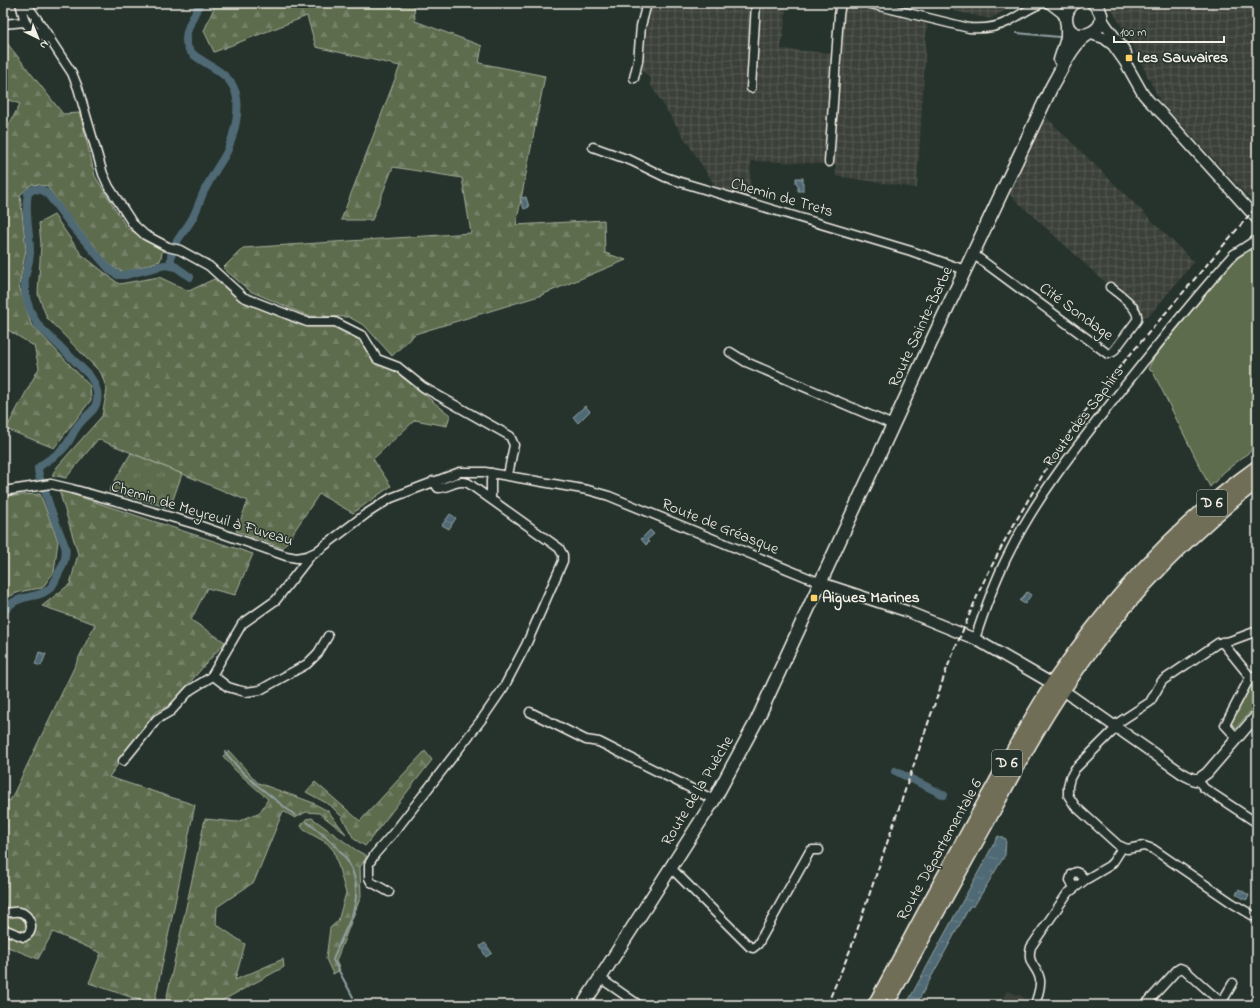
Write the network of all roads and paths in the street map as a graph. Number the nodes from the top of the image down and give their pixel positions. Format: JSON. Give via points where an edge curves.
{"nodes":[{"id":1,"x":20,"y":3,"type":"edge"},
{"id":2,"x":26,"y":3,"type":"edge"},
{"id":3,"x":647,"y":3,"type":"edge"},
{"id":4,"x":756,"y":3,"type":"edge"},
{"id":5,"x":841,"y":3,"type":"edge"},
{"id":6,"x":867,"y":3,"type":"edge"},
{"id":7,"x":1043,"y":3,"type":"edge"},
{"id":8,"x":1048,"y":3,"type":"edge"},
{"id":9,"x":1074,"y":3,"type":"edge"},
{"id":10,"x":1098,"y":7,"type":"edge"},
{"id":11,"x":25,"y":22,"type":"junction"},
{"id":12,"x":1066,"y":22,"type":"junction"},
{"id":13,"x":3,"y":24,"type":"edge"},
{"id":14,"x":1089,"y":34,"type":"junction"},
{"id":15,"x":52,"y":41,"type":"junction"},
{"id":16,"x":634,"y":78,"type":"dead end"},
{"id":17,"x":1052,"y":86,"type":"junction"},
{"id":18,"x":750,"y":88,"type":"dead end"},
{"id":19,"x":1164,"y":116,"type":"junction"},
{"id":20,"x":593,"y":147,"type":"dead end"},
{"id":21,"x":829,"y":162,"type":"dead end"},
{"id":22,"x":1257,"y":219,"type":"edge"},
{"id":23,"x":1257,"y":240,"type":"edge"},
{"id":24,"x":973,"y":254,"type":"junction"},
{"id":25,"x":965,"y":270,"type":"junction"},
{"id":26,"x":1110,"y":287,"type":"dead end"},
{"id":27,"x":730,"y":352,"type":"dead end"},
{"id":28,"x":893,"y":425,"type":"junction"},
{"id":29,"x":1257,"y":458,"type":"edge"},
{"id":30,"x":1257,"y":468,"type":"edge"},
{"id":31,"x":492,"y":473,"type":"junction"},
{"id":32,"x":508,"y":475,"type":"junction"},
{"id":33,"x":433,"y":481,"type":"junction"},
{"id":34,"x":1257,"y":481,"type":"edge"},
{"id":35,"x":3,"y":491,"type":"edge"},
{"id":36,"x":1257,"y":492,"type":"edge"},
{"id":37,"x":609,"y":496,"type":"joint"},
{"id":38,"x":491,"y":499,"type":"junction"},
{"id":39,"x":1171,"y":549,"type":"junction"},
{"id":40,"x":311,"y":555,"type":"junction"},
{"id":41,"x":821,"y":583,"type":"junction"},
{"id":42,"x":1257,"y":631,"type":"edge"},
{"id":43,"x":328,"y":636,"type":"dead end"},
{"id":44,"x":975,"y":639,"type":"junction"},
{"id":45,"x":1226,"y":642,"type":"junction"},
{"id":46,"x":212,"y":675,"type":"junction"},
{"id":47,"x":1254,"y":676,"type":"edge"},
{"id":48,"x":1046,"y":680,"type":"dead end"},
{"id":49,"x":1070,"y":695,"type":"dead end"},
{"id":50,"x":530,"y":712,"type":"dead end"},
{"id":51,"x":1257,"y":715,"type":"edge"},
{"id":52,"x":1115,"y":727,"type":"junction"},
{"id":53,"x":1237,"y":738,"type":"junction"},
{"id":54,"x":123,"y":761,"type":"dead end"},
{"id":55,"x":1196,"y":779,"type":"junction"},
{"id":56,"x":714,"y":800,"type":"junction"},
{"id":57,"x":1257,"y":823,"type":"edge"},
{"id":58,"x":1122,"y":848,"type":"junction"},
{"id":59,"x":819,"y":850,"type":"dead end"},
{"id":60,"x":671,"y":868,"type":"junction"},
{"id":61,"x":1085,"y":880,"type":"junction"},
{"id":62,"x":1074,"y":888,"type":"junction"},
{"id":63,"x":389,"y":892,"type":"dead end"},
{"id":64,"x":3,"y":913,"type":"edge"},
{"id":65,"x":1257,"y":918,"type":"edge"},
{"id":66,"x":3,"y":929,"type":"edge"},
{"id":67,"x":600,"y":978,"type":"junction"},
{"id":68,"x":1233,"y":983,"type":"dead end"},
{"id":69,"x":1222,"y":1004,"type":"edge"},
{"id":70,"x":583,"y":1005,"type":"edge"},
{"id":71,"x":639,"y":1005,"type":"edge"},
{"id":72,"x":875,"y":1005,"type":"edge"},
{"id":73,"x":886,"y":1005,"type":"edge"},
{"id":74,"x":1035,"y":1005,"type":"edge"},
{"id":75,"x":1145,"y":1005,"type":"edge"}],
"edges":[{"from":1,"to":11,"type":"street"},
{"from":2,"to":15,"type":"street"},
{"from":3,"to":16,"type":"street"},
{"from":4,"to":18,"type":"street"},
{"from":5,"to":21,"type":"street"},
{"from":6,"to":7,"type":"street","via":[[969,28],[983,29],[1006,23]]},
{"from":8,"to":12,"type":"street","via":[[1061,13]]},
{"from":9,"to":12,"type":"main road","via":[[1067,12]]},
{"from":10,"to":14,"type":"main road","name":"Route Sainte-Barbe","via":[[1099,27]]},
{"from":10,"to":19,"type":"street","via":[[1105,24],[1117,39]]},
{"from":11,"to":13,"type":"street"},
{"from":11,"to":15,"type":"street"},
{"from":12,"to":14,"type":"main road","via":[[1073,32]]},
{"from":12,"to":17,"type":"main road","name":"Route Sainte-Barbe","via":[[1067,38]]},
{"from":14,"to":17,"type":"main road","name":"Route Sainte-Barbe","via":[[1073,49]]},
{"from":14,"to":19,"type":"street","via":[[1104,38],[1112,45],[1143,94]]},
{"from":15,"to":32,"type":"street","via":[[72,73],[78,88],[109,187],[133,224],[145,236],[209,266],[243,297],[308,322],[335,322],[363,336],[377,359],[398,367],[423,388],[510,436],[514,445]]},
{"from":17,"to":24,"type":"main road","name":"Route Sainte-Barbe"},
{"from":19,"to":22,"type":"street"},
{"from":20,"to":25,"type":"street","name":"Chemin de Trets","via":[[677,181]]},
{"from":23,"to":44,"type":"street","name":"Route des Saphirs","via":[[1234,254],[1225,264],[1080,442],[1035,508],[1008,556],[988,600]]},
{"from":24,"to":25,"type":"main road","name":"Route Sainte-Barbe"},
{"from":24,"to":26,"type":"street","name":"Cité Sondage","via":[[1108,354],[1113,352],[1138,317],[1135,309]]},
{"from":25,"to":28,"type":"main road","name":"Route Sainte-Barbe"},
{"from":27,"to":28,"type":"street","via":[[746,362]]},
{"from":28,"to":41,"type":"main road","name":"Route Sainte-Barbe"},
{"from":29,"to":39,"type":"highway","via":[[1186,520]]},
{"from":30,"to":39,"type":"highway","number":"D 6","via":[[1199,514]]},
{"from":31,"to":32,"type":"street","name":"Chemin de Meyreuil à Fuveau"},
{"from":31,"to":33,"type":"street","name":"Chemin de Meyreuil à Fuveau","via":[[460,472]]},
{"from":31,"to":38,"type":"street"},
{"from":32,"to":37,"type":"street","name":"Chemin de Meyreuil à Fuveau"},
{"from":33,"to":38,"type":"street","via":[[438,488],[458,481],[465,482]]},
{"from":33,"to":40,"type":"street","name":"Chemin de Meyreuil à Fuveau","via":[[391,498]]},
{"from":34,"to":39,"type":"highway","number":"D 6"},
{"from":35,"to":40,"type":"street","name":"Chemin de Meyreuil à Fuveau","via":[[51,484],[72,488],[198,525],[275,553],[297,558]]},
{"from":36,"to":39,"type":"highway"},
{"from":37,"to":41,"type":"street","name":"Route de Gréasque"},
{"from":38,"to":63,"type":"street","via":[[559,548],[563,561],[526,645],[504,687],[369,864],[371,882]]},
{"from":39,"to":72,"type":"highway","name":"Route Départementale 6","number":"D 6","via":[[1110,608],[1053,685],[1033,716]]},
{"from":39,"to":73,"type":"highway","name":"Route Départementale 6","number":"D 6","via":[[1065,685],[1032,739]]},
{"from":40,"to":46,"type":"street","via":[[276,600],[242,624]]},
{"from":41,"to":44,"type":"street","via":[[906,611]]},
{"from":41,"to":56,"type":"main road","name":"Route de la Puèche","via":[[757,720]]},
{"from":42,"to":45,"type":"street"},
{"from":43,"to":46,"type":"street","via":[[308,664],[260,690],[246,692],[228,687]]},
{"from":44,"to":48,"type":"street"},
{"from":45,"to":47,"type":"street"},
{"from":45,"to":52,"type":"street","via":[[1218,643],[1162,681],[1150,702]]},
{"from":46,"to":54,"type":"street","via":[[190,690],[171,711],[158,719]]},
{"from":47,"to":53,"type":"street","via":[[1225,725]]},
{"from":49,"to":52,"type":"street"},
{"from":50,"to":56,"type":"street","via":[[586,740],[598,742]]},
{"from":51,"to":53,"type":"street"},
{"from":52,"to":55,"type":"street","via":[[1183,774]]},
{"from":52,"to":58,"type":"street","via":[[1075,769],[1070,778],[1068,795],[1074,806]]},
{"from":53,"to":55,"type":"street","via":[[1206,773]]},
{"from":55,"to":57,"type":"street","via":[[1204,788]]},
{"from":56,"to":60,"type":"main road","name":"Route de la Puèche"},
{"from":58,"to":61,"type":"street","via":[[1109,866]]},
{"from":58,"to":65,"type":"street","via":[[1144,846],[1153,849]]},
{"from":59,"to":60,"type":"street","via":[[810,851],[758,944],[753,948]]},
{"from":60,"to":67,"type":"main road","name":"Route de la Puèche"},
{"from":61,"to":62,"type":"street"},
{"from":61,"to":62,"type":"street","via":[[1078,872],[1072,874],[1070,880]]},
{"from":62,"to":74,"type":"street","via":[[1031,947],[1030,959],[1040,982]]},
{"from":64,"to":66,"type":"street","via":[[23,913],[28,918],[31,928],[24,937]]},
{"from":67,"to":70,"type":"main road","name":"Route de la Puèche"},
{"from":67,"to":71,"type":"street"},
{"from":68,"to":69,"type":"street"},
{"from":69,"to":75,"type":"street","via":[[1180,968]]}]}
